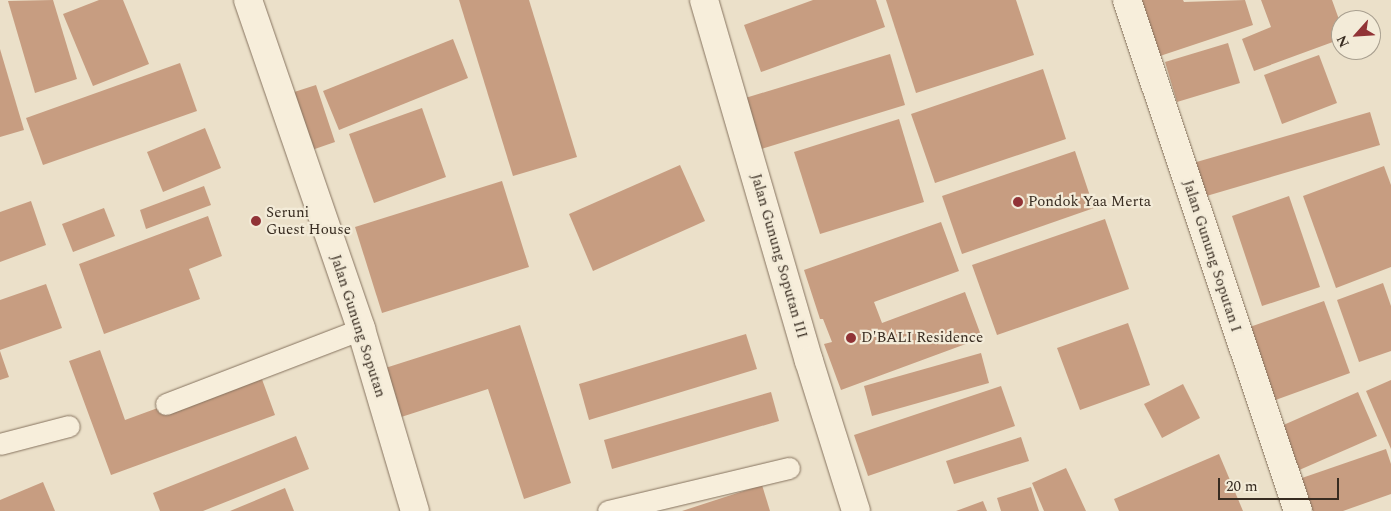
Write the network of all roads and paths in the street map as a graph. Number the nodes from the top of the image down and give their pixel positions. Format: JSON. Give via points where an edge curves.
{"nodes":[{"id":1,"x":248,"y":0,"type":"edge"},
{"id":2,"x":704,"y":0,"type":"edge"},
{"id":3,"x":1127,"y":0,"type":"edge"},
{"id":4,"x":361,"y":329,"type":"junction"},
{"id":5,"x":166,"y":404,"type":"dead end"},
{"id":6,"x":69,"y":426,"type":"dead end"},
{"id":7,"x":0,"y":444,"type":"edge"},
{"id":8,"x":789,"y":468,"type":"dead end"},
{"id":9,"x":415,"y":511,"type":"edge"},
{"id":10,"x":608,"y":511,"type":"edge"},
{"id":11,"x":856,"y":511,"type":"edge"},
{"id":12,"x":1298,"y":511,"type":"edge"}],
"edges":[{"from":1,"to":4,"type":"street","name":"Jalan Gunung Soputan"},
{"from":2,"to":11,"type":"street","name":"Jalan Gunung Soputan III"},
{"from":3,"to":12,"type":"street","name":"Jalan Gunung Soputan I"},
{"from":4,"to":5,"type":"lane"},
{"from":4,"to":9,"type":"street","name":"Jalan Gunung Soputan"},
{"from":6,"to":7,"type":"lane"},
{"from":8,"to":10,"type":"lane"}]}
